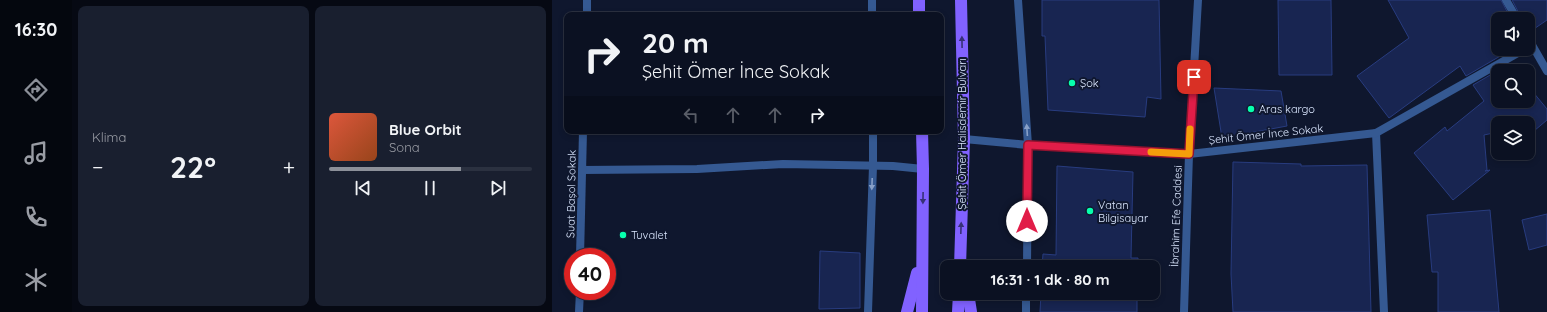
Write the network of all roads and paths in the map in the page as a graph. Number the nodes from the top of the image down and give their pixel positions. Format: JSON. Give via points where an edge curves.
{"nodes":[{"id":1,"x":587,"y":0,"type":"edge"},
{"id":2,"x":872,"y":0,"type":"edge"},
{"id":3,"x":919,"y":0,"type":"edge"},
{"id":4,"x":960,"y":0,"type":"edge"},
{"id":5,"x":1018,"y":0,"type":"edge"},
{"id":6,"x":1198,"y":0,"type":"edge"},
{"id":7,"x":1506,"y":0,"type":"edge"},
{"id":8,"x":587,"y":12,"type":"edge"},
{"id":9,"x":872,"y":12,"type":"edge"},
{"id":10,"x":919,"y":12,"type":"edge"},
{"id":11,"x":1513,"y":12,"type":"edge"},
{"id":12,"x":1535,"y":55,"type":"edge"},
{"id":13,"x":1509,"y":56,"type":"edge"},
{"id":14,"x":1547,"y":71,"type":"edge"},
{"id":15,"x":1376,"y":133,"type":"junction"},
{"id":16,"x":583,"y":134,"type":"edge"},
{"id":17,"x":873,"y":134,"type":"edge"},
{"id":18,"x":922,"y":134,"type":"edge"},
{"id":19,"x":964,"y":139,"type":"junction"},
{"id":20,"x":1028,"y":145,"type":"junction"},
{"id":21,"x":1189,"y":154,"type":"junction"},
{"id":22,"x":873,"y":166,"type":"junction"},
{"id":23,"x":923,"y":169,"type":"junction"},
{"id":24,"x":582,"y":170,"type":"junction"},
{"id":25,"x":580,"y":248,"type":"edge"},
{"id":26,"x":961,"y":249,"type":"junction"},
{"id":27,"x":922,"y":253,"type":"junction"},
{"id":28,"x":960,"y":260,"type":"edge"},
{"id":29,"x":963,"y":260,"type":"edge"},
{"id":30,"x":1027,"y":260,"type":"edge"},
{"id":31,"x":580,"y":300,"type":"edge"},
{"id":32,"x":959,"y":300,"type":"edge"},
{"id":33,"x":969,"y":300,"type":"edge"},
{"id":34,"x":1026,"y":300,"type":"edge"},
{"id":35,"x":579,"y":312,"type":"edge"},
{"id":36,"x":868,"y":312,"type":"edge"},
{"id":37,"x":907,"y":312,"type":"edge"},
{"id":38,"x":922,"y":312,"type":"edge"},
{"id":39,"x":958,"y":312,"type":"edge"},
{"id":40,"x":971,"y":312,"type":"edge"},
{"id":41,"x":1026,"y":312,"type":"edge"},
{"id":42,"x":1184,"y":312,"type":"edge"},
{"id":43,"x":1384,"y":312,"type":"edge"}],
"edges":[{"from":1,"to":8,"type":"street"},
{"from":2,"to":9,"type":"street"},
{"from":3,"to":10,"type":"main road"},
{"from":19,"to":4,"type":"main road","name":"Şehit Ömer Halisdemir Bulvarı","one_way":true},
{"from":20,"to":5,"type":"street","one_way":true},
{"from":6,"to":21,"type":"street","name":"İbrahim Efe Caddesi"},
{"from":7,"to":11,"type":"street"},
{"from":12,"to":14,"type":"street"},
{"from":13,"to":15,"type":"street","name":"Şehit Ömer İnce Sokak"},
{"from":15,"to":21,"type":"street","name":"Şehit Ömer İnce Sokak"},
{"from":15,"to":43,"type":"street"},
{"from":16,"to":24,"type":"street","name":"Suat Başol Sokak"},
{"from":17,"to":22,"type":"street"},
{"from":18,"to":23,"type":"main road"},
{"from":19,"to":20,"type":"street","name":"Şehit Ömer İnce Sokak"},
{"from":26,"to":19,"type":"main road","name":"Şehit Ömer Halisdemir Bulvarı","one_way":true},
{"from":20,"to":21,"type":"street","name":"Şehit Ömer İnce Sokak"},
{"from":20,"to":30,"type":"street"},
{"from":21,"to":42,"type":"street","name":"İbrahim Efe Caddesi"},
{"from":22,"to":23,"type":"street"},
{"from":22,"to":24,"type":"street","via":[[783,164],[697,169]]},
{"from":22,"to":36,"type":"street","one_way":true},
{"from":23,"to":27,"type":"main road","one_way":true},
{"from":24,"to":25,"type":"street","name":"Suat Başol Sokak"},
{"from":26,"to":28,"type":"main road","name":"Şehit Ömer Halisdemir Bulvarı"},
{"from":26,"to":29,"type":"main road"},
{"from":27,"to":37,"type":"main road"},
{"from":27,"to":38,"type":"main road"},
{"from":31,"to":35,"type":"street"},
{"from":32,"to":39,"type":"main road"},
{"from":33,"to":40,"type":"main road"},
{"from":34,"to":41,"type":"street"}]}
